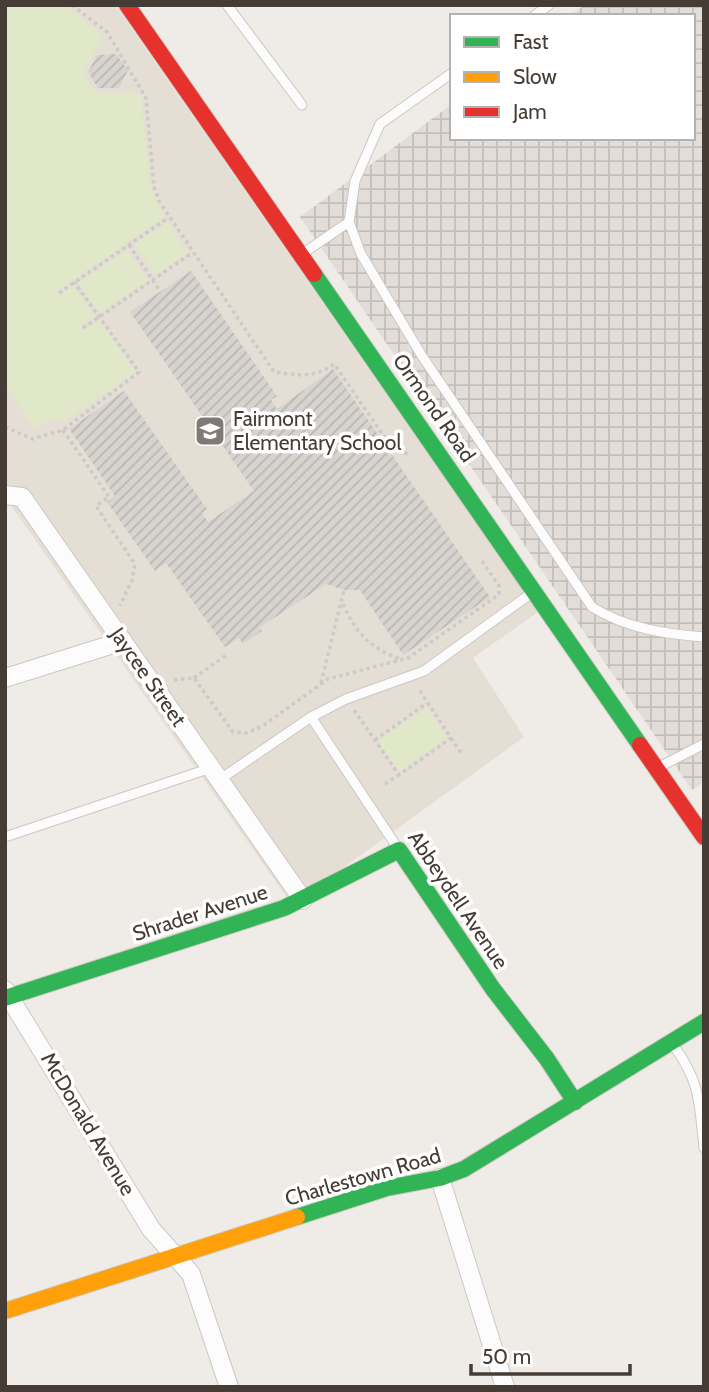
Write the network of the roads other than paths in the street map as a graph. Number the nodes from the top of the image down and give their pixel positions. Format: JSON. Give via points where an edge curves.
{"nodes":[{"id":1,"x":127,"y":5,"type":"edge"},
{"id":2,"x":228,"y":5,"type":"edge"},
{"id":3,"x":450,"y":75,"type":"edge"},
{"id":4,"x":302,"y":105,"type":"dead end"},
{"id":5,"x":349,"y":222,"type":"junction"},
{"id":6,"x":302,"y":254,"type":"junction"},
{"id":7,"x":5,"y":495,"type":"edge"},
{"id":8,"x":534,"y":591,"type":"junction"},
{"id":9,"x":704,"y":637,"type":"edge"},
{"id":10,"x":123,"y":641,"type":"junction"},
{"id":11,"x":5,"y":678,"type":"edge"},
{"id":12,"x":312,"y":717,"type":"junction"},
{"id":13,"x":704,"y":744,"type":"edge"},
{"id":14,"x":658,"y":768,"type":"junction"},
{"id":15,"x":215,"y":774,"type":"junction"},
{"id":16,"x":5,"y":837,"type":"edge"},
{"id":17,"x":704,"y":837,"type":"edge"},
{"id":18,"x":399,"y":850,"type":"junction"},
{"id":19,"x":303,"y":901,"type":"junction"},
{"id":20,"x":7,"y":994,"type":"edge"},
{"id":21,"x":704,"y":1022,"type":"edge"},
{"id":22,"x":671,"y":1042,"type":"junction"},
{"id":23,"x":575,"y":1102,"type":"junction"},
{"id":24,"x":704,"y":1148,"type":"edge"},
{"id":25,"x":440,"y":1178,"type":"junction"},
{"id":26,"x":177,"y":1255,"type":"junction"},
{"id":27,"x":5,"y":1311,"type":"edge"},
{"id":28,"x":229,"y":1387,"type":"edge"},
{"id":29,"x":505,"y":1387,"type":"edge"}],
"edges":[{"from":1,"to":6,"type":"street","name":"Ormond Road"},
{"from":2,"to":4,"type":"lane"},
{"from":3,"to":5,"type":"lane","via":[[380,124],[355,181]]},
{"from":5,"to":6,"type":"lane"},
{"from":5,"to":9,"type":"lane","via":[[361,254],[422,356],[592,607],[616,622]]},
{"from":6,"to":8,"type":"street","name":"Ormond Road"},
{"from":7,"to":10,"type":"street","name":"Jaycee Street","via":[[22,497]]},
{"from":8,"to":12,"type":"lane","via":[[424,671],[346,699]]},
{"from":8,"to":14,"type":"street","name":"Ormond Road"},
{"from":10,"to":11,"type":"street"},
{"from":10,"to":15,"type":"street","name":"Jaycee Street"},
{"from":12,"to":15,"type":"lane"},
{"from":12,"to":18,"type":"lane","name":"Abbeydell Avenue"},
{"from":13,"to":14,"type":"lane"},
{"from":14,"to":17,"type":"street","name":"Ormond Road"},
{"from":15,"to":16,"type":"lane"},
{"from":15,"to":19,"type":"street","name":"Jaycee Street"},
{"from":18,"to":19,"type":"street","name":"Shrader Avenue"},
{"from":18,"to":23,"type":"street","name":"Abbeydell Avenue"},
{"from":19,"to":20,"type":"street","name":"Shrader Avenue"},
{"from":20,"to":26,"type":"street","name":"McDonald Avenue","via":[[151,1229]]},
{"from":21,"to":22,"type":"street","name":"Charlestown Road"},
{"from":22,"to":23,"type":"street","name":"Charlestown Road"},
{"from":22,"to":24,"type":"lane","via":[[692,1071]]},
{"from":23,"to":25,"type":"street","name":"Charlestown Road","via":[[464,1169]]},
{"from":25,"to":26,"type":"street","name":"Charlestown Road","via":[[387,1188]]},
{"from":25,"to":29,"type":"street"},
{"from":26,"to":27,"type":"street","name":"Charlestown Road"},
{"from":26,"to":28,"type":"street","name":"McDonald Avenue","via":[[191,1274]]}]}
